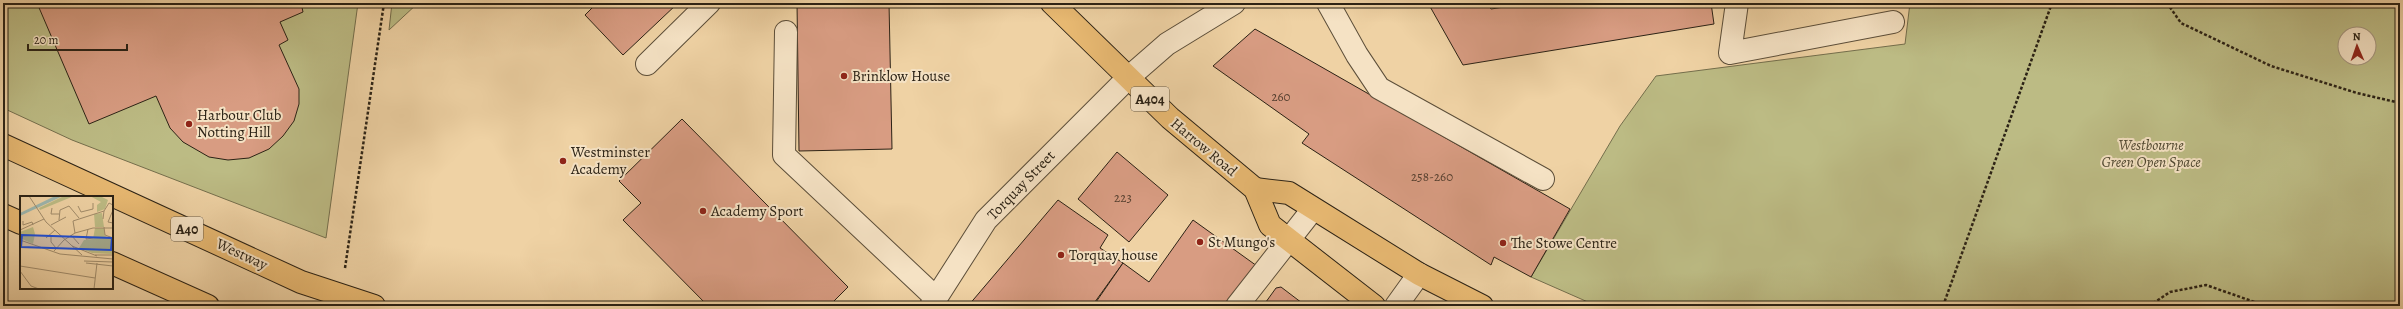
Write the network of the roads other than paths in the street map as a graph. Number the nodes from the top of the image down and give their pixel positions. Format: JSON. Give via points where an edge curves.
{"nodes":[{"id":1,"x":709,"y":3,"type":"edge"},
{"id":2,"x":1052,"y":3,"type":"edge"},
{"id":3,"x":1234,"y":3,"type":"edge"},
{"id":4,"x":1328,"y":3,"type":"edge"},
{"id":5,"x":1737,"y":3,"type":"edge"},
{"id":6,"x":1893,"y":22,"type":"dead end"},
{"id":7,"x":786,"y":32,"type":"dead end"},
{"id":8,"x":647,"y":64,"type":"dead end"},
{"id":9,"x":1128,"y":78,"type":"junction"},
{"id":10,"x":3,"y":145,"type":"edge"},
{"id":11,"x":1544,"y":179,"type":"dead end"},
{"id":12,"x":1255,"y":189,"type":"junction"},
{"id":13,"x":1313,"y":209,"type":"junction"},
{"id":14,"x":3,"y":215,"type":"edge"},
{"id":15,"x":20,"y":223,"type":"edge"},
{"id":16,"x":1289,"y":238,"type":"junction"},
{"id":17,"x":113,"y":263,"type":"edge"},
{"id":18,"x":1419,"y":274,"type":"junction"},
{"id":19,"x":934,"y":302,"type":"edge"},
{"id":20,"x":208,"y":306,"type":"edge"},
{"id":21,"x":374,"y":306,"type":"edge"},
{"id":22,"x":1237,"y":306,"type":"edge"},
{"id":23,"x":1374,"y":306,"type":"edge"},
{"id":24,"x":1396,"y":306,"type":"edge"},
{"id":25,"x":1482,"y":306,"type":"edge"}],
"edges":[{"from":1,"to":8,"type":"street"},
{"from":2,"to":9,"type":"main road","name":"Harrow Road","number":"A404"},
{"from":3,"to":9,"type":"street","name":"Torquay Street","via":[[1167,44]]},
{"from":4,"to":11,"type":"street","via":[[1378,88]]},
{"from":5,"to":6,"type":"street","via":[[1730,53]]},
{"from":7,"to":19,"type":"street","via":[[784,155]]},
{"from":9,"to":12,"type":"main road","name":"Harrow Road","number":"A404","via":[[1170,118]]},
{"from":9,"to":19,"type":"street","name":"Torquay Street","via":[[986,220]]},
{"from":10,"to":21,"type":"main road","name":"Westway","number":"A40","via":[[301,282]]},
{"from":12,"to":13,"type":"main road","via":[[1289,192]]},
{"from":12,"to":16,"type":"main road","name":"Harrow Road","number":"A404","via":[[1270,225]]},
{"from":13,"to":16,"type":"street"},
{"from":13,"to":18,"type":"main road"},
{"from":14,"to":15,"type":"main road"},
{"from":16,"to":22,"type":"street"},
{"from":16,"to":23,"type":"main road","name":"Harrow Road","number":"A404"},
{"from":17,"to":20,"type":"main road"},
{"from":18,"to":24,"type":"street"},
{"from":18,"to":25,"type":"main road"}]}
